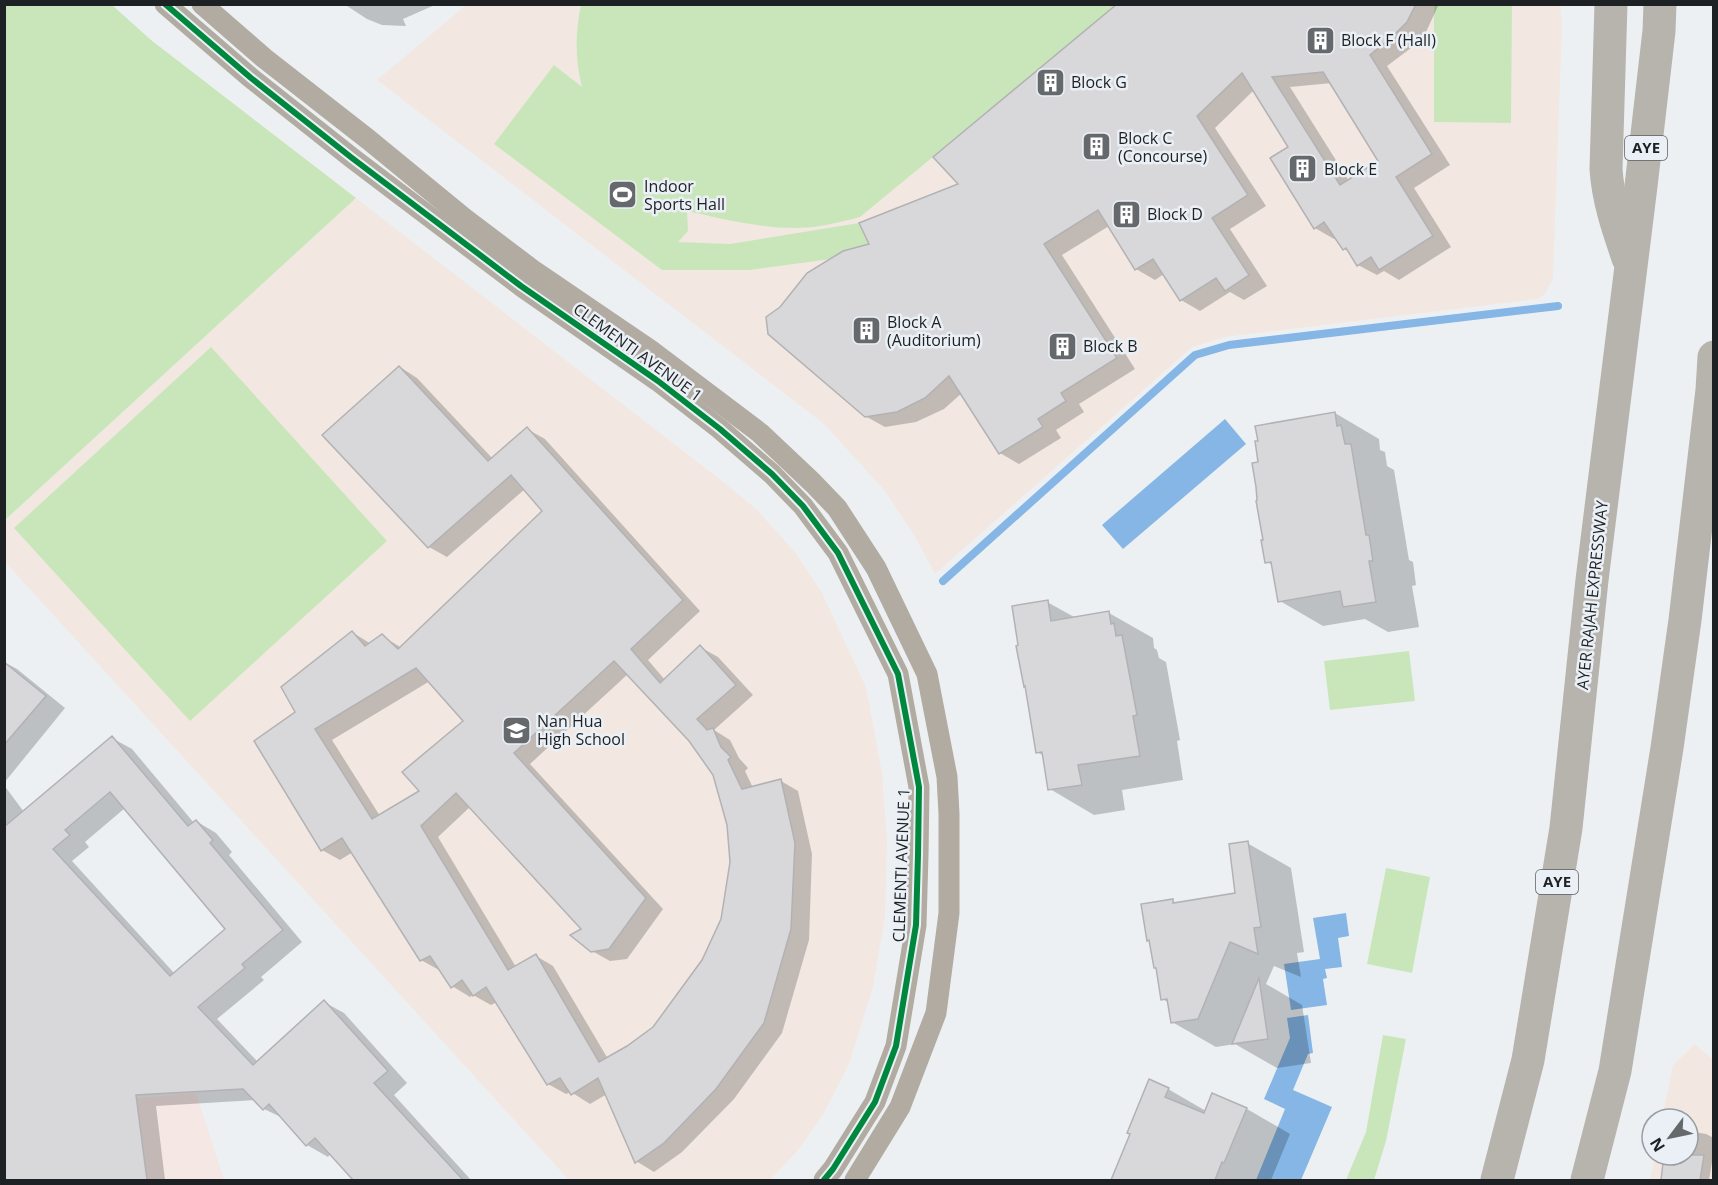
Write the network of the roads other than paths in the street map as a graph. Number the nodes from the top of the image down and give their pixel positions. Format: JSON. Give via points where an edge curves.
{"nodes":[{"id":1,"x":165,"y":4,"type":"edge"},
{"id":2,"x":202,"y":4,"type":"edge"},
{"id":3,"x":1611,"y":4,"type":"edge"},
{"id":4,"x":1659,"y":4,"type":"edge"},
{"id":5,"x":1631,"y":265,"type":"junction"},
{"id":6,"x":653,"y":352,"type":"junction"},
{"id":7,"x":1713,"y":357,"type":"edge"},
{"id":8,"x":658,"y":381,"type":"junction"},
{"id":9,"x":1713,"y":387,"type":"edge"},
{"id":10,"x":918,"y":855,"type":"junction"},
{"id":11,"x":948,"y":858,"type":"junction"},
{"id":12,"x":824,"y":1180,"type":"edge"},
{"id":13,"x":855,"y":1180,"type":"edge"},
{"id":14,"x":1497,"y":1180,"type":"edge"},
{"id":15,"x":1587,"y":1180,"type":"edge"}],
"edges":[{"from":1,"to":8,"type":"street","name":"CLEMENTI AVENUE 1","via":[[352,158],[521,286]]},
{"from":2,"to":6,"type":"street","name":"CLEMENTI AVENUE 1","via":[[464,218]]},
{"from":3,"to":5,"type":"highway","via":[[1607,185]]},
{"from":4,"to":5,"type":"highway","name":"AYER RAJAH EXPRESSWAY","number":"AYE"},
{"from":5,"to":14,"type":"highway","name":"AYER RAJAH EXPRESSWAY","number":"AYE","via":[[1566,828],[1527,1060]]},
{"from":6,"to":8,"type":"street","via":[[652,366]]},
{"from":6,"to":11,"type":"street","name":"CLEMENTI AVENUE 1","via":[[760,433],[813,483],[837,508],[872,560],[927,674],[947,777]]},
{"from":7,"to":9,"type":"highway"},
{"from":8,"to":10,"type":"street","name":"CLEMENTI AVENUE 1","via":[[772,474],[803,506],[838,553],[898,674],[919,788]]},
{"from":9,"to":15,"type":"highway","via":[[1661,783],[1615,1071]]},
{"from":10,"to":11,"type":"street"},
{"from":10,"to":12,"type":"street","name":"CLEMENTI AVENUE 1","via":[[916,926],[896,1046],[875,1102]]},
{"from":11,"to":13,"type":"street","name":"CLEMENTI AVENUE 1","via":[[949,913],[936,1013],[900,1107]]}]}
